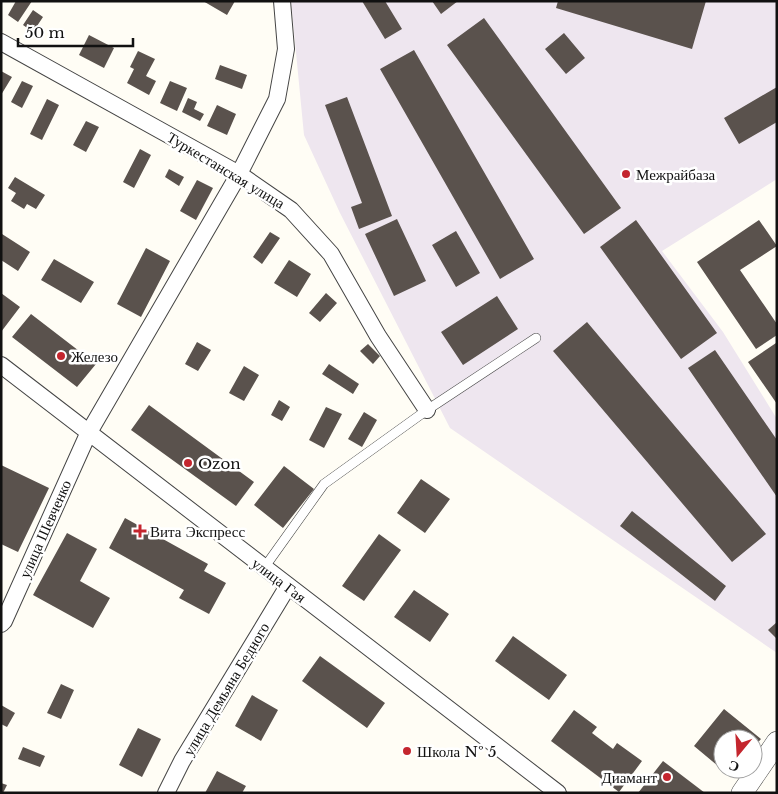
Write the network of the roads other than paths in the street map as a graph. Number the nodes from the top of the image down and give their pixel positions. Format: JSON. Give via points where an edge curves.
{"nodes":[{"id":1,"x":282,"y":1,"type":"edge"},
{"id":2,"x":1,"y":42,"type":"edge"},
{"id":3,"x":239,"y":174,"type":"junction"},
{"id":4,"x":536,"y":338,"type":"dead end"},
{"id":5,"x":1,"y":365,"type":"edge"},
{"id":6,"x":426,"y":410,"type":"junction"},
{"id":7,"x":88,"y":434,"type":"junction"},
{"id":8,"x":264,"y":568,"type":"junction"},
{"id":9,"x":288,"y":586,"type":"junction"},
{"id":10,"x":1,"y":624,"type":"edge"},
{"id":11,"x":777,"y":742,"type":"edge"},
{"id":12,"x":166,"y":793,"type":"edge"},
{"id":13,"x":558,"y":793,"type":"edge"},
{"id":14,"x":742,"y":793,"type":"edge"}],
"edges":[{"from":1,"to":3,"type":"street","name":"улица Шевченко","via":[[286,49],[277,99]]},
{"from":2,"to":3,"type":"street","name":"Туркестанская улица"},
{"from":3,"to":6,"type":"street","name":"Туркестанская улица","via":[[292,210],[331,254],[378,336]]},
{"from":3,"to":7,"type":"street","name":"улица Шевченко"},
{"from":4,"to":6,"type":"lane"},
{"from":5,"to":7,"type":"street","name":"улица Гая"},
{"from":6,"to":8,"type":"lane","via":[[324,484]]},
{"from":7,"to":8,"type":"street","name":"улица Гая"},
{"from":7,"to":10,"type":"street","name":"улица Шевченко"},
{"from":8,"to":9,"type":"street","name":"улица Гая"},
{"from":9,"to":12,"type":"street","name":"улица Демьяна Бедного"},
{"from":9,"to":13,"type":"street","name":"улица Гая"},
{"from":11,"to":14,"type":"street"}]}
